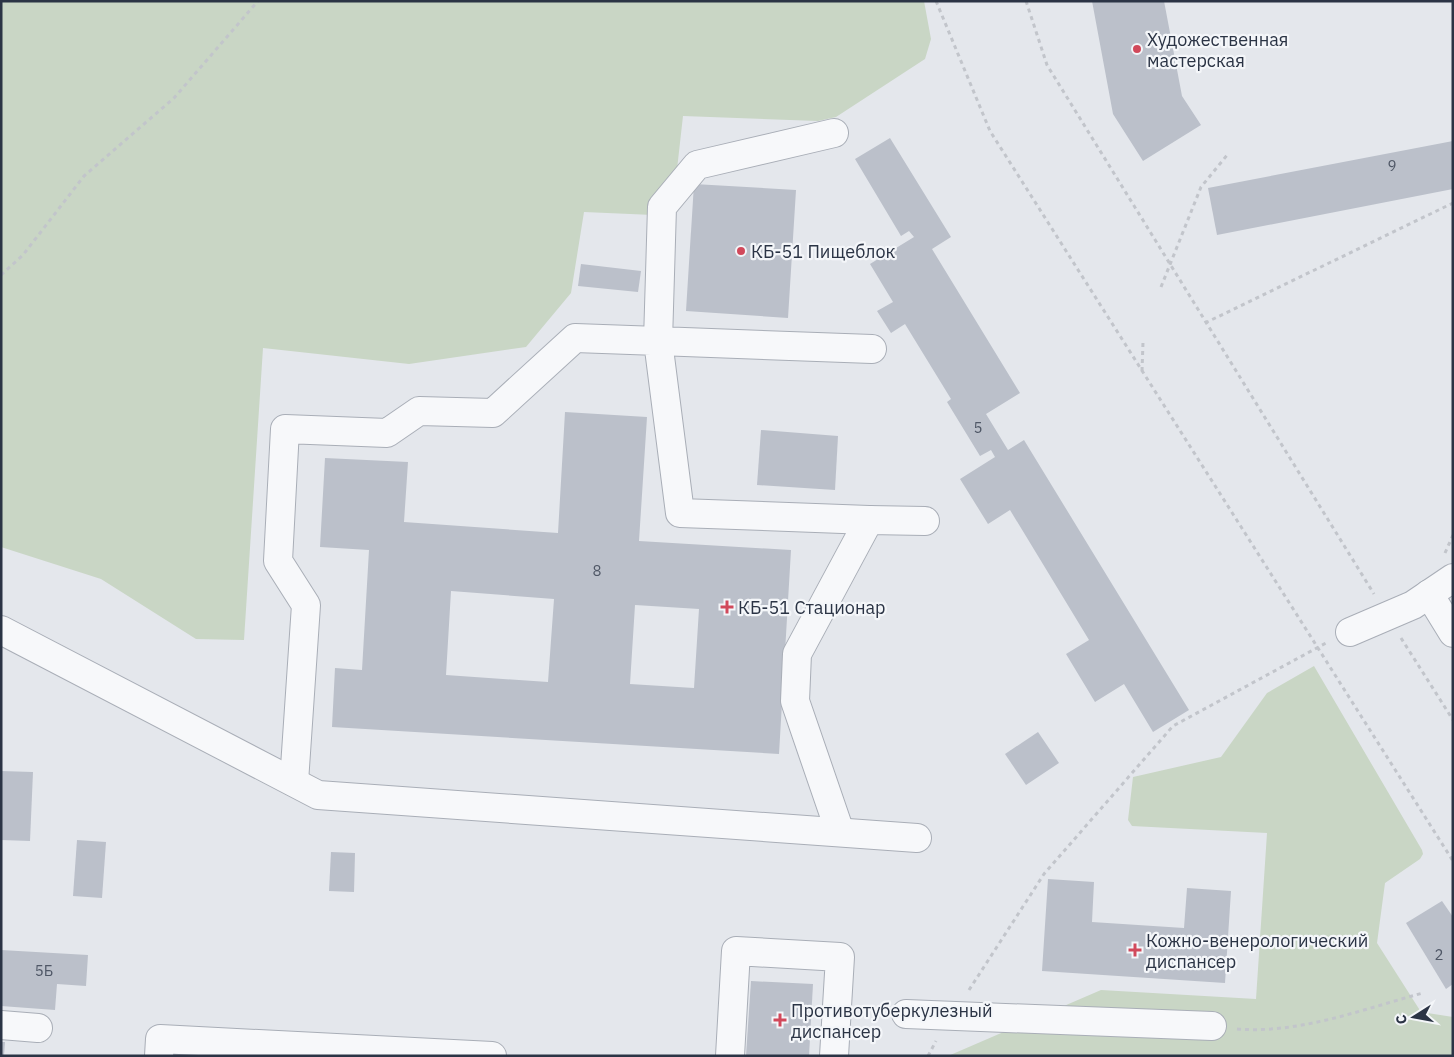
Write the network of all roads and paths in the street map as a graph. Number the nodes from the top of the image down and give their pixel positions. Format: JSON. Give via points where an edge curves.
{"nodes":[{"id":1,"x":258,"y":1,"type":"edge"},
{"id":2,"x":936,"y":1,"type":"edge"},
{"id":3,"x":1026,"y":1,"type":"edge"},
{"id":4,"x":834,"y":133,"type":"dead end"},
{"id":5,"x":1228,"y":154,"type":"dead end"},
{"id":6,"x":1453,"y":203,"type":"edge"},
{"id":7,"x":1170,"y":266,"type":"junction"},
{"id":8,"x":1,"y":275,"type":"edge"},
{"id":9,"x":1161,"y":287,"type":"dead end"},
{"id":10,"x":1205,"y":323,"type":"junction"},
{"id":11,"x":658,"y":341,"type":"junction"},
{"id":12,"x":1143,"y":342,"type":"dead end"},
{"id":13,"x":872,"y":349,"type":"dead end"},
{"id":14,"x":1142,"y":371,"type":"junction"},
{"id":15,"x":869,"y":520,"type":"junction"},
{"id":16,"x":926,"y":521,"type":"dead end"},
{"id":17,"x":1453,"y":578,"type":"edge"},
{"id":18,"x":1429,"y":594,"type":"junction"},
{"id":19,"x":1388,"y":617,"type":"junction"},
{"id":20,"x":1,"y":630,"type":"edge"},
{"id":21,"x":1350,"y":632,"type":"joint"},
{"id":22,"x":1453,"y":633,"type":"edge"},
{"id":23,"x":1318,"y":646,"type":"junction"},
{"id":24,"x":1453,"y":720,"type":"edge"},
{"id":25,"x":294,"y":782,"type":"junction"},
{"id":26,"x":840,"y":832,"type":"junction"},
{"id":27,"x":917,"y":838,"type":"dead end"},
{"id":28,"x":1453,"y":861,"type":"edge"},
{"id":29,"x":1423,"y":993,"type":"dead end"},
{"id":30,"x":906,"y":1014,"type":"dead end"},
{"id":31,"x":953,"y":1016,"type":"junction"},
{"id":32,"x":1,"y":1025,"type":"edge"},
{"id":33,"x":1212,"y":1026,"type":"joint"},
{"id":34,"x":38,"y":1028,"type":"dead end"},
{"id":35,"x":159,"y":1056,"type":"edge"},
{"id":36,"x":492,"y":1056,"type":"edge"},
{"id":37,"x":730,"y":1056,"type":"edge"},
{"id":38,"x":834,"y":1056,"type":"edge"},
{"id":39,"x":928,"y":1056,"type":"edge"}],
"edges":[{"from":1,"to":8,"type":"path","via":[[174,98],[84,176],[23,255]]},
{"from":2,"to":14,"type":"path","via":[[990,131]]},
{"from":3,"to":7,"type":"path","via":[[1046,65]]},
{"from":4,"to":11,"type":"street","via":[[697,165],[662,207]]},
{"from":5,"to":7,"type":"path","via":[[1201,187]]},
{"from":6,"to":10,"type":"path"},
{"from":7,"to":9,"type":"path"},
{"from":7,"to":10,"type":"path"},
{"from":10,"to":19,"type":"path"},
{"from":11,"to":13,"type":"street"},
{"from":11,"to":15,"type":"street","via":[[680,512]]},
{"from":11,"to":25,"type":"street","via":[[575,338],[493,413],[419,411],[387,433],[285,429],[278,561],[306,605]]},
{"from":12,"to":14,"type":"path"},
{"from":14,"to":23,"type":"path"},
{"from":15,"to":16,"type":"street"},
{"from":15,"to":26,"type":"street","via":[[797,654],[795,701]]},
{"from":17,"to":18,"type":"street"},
{"from":18,"to":19,"type":"street"},
{"from":18,"to":22,"type":"street"},
{"from":19,"to":21,"type":"street"},
{"from":19,"to":24,"type":"path"},
{"from":20,"to":25,"type":"street"},
{"from":21,"to":23,"type":"path"},
{"from":23,"to":28,"type":"path"},
{"from":23,"to":31,"type":"path","via":[[1173,726],[1044,874]]},
{"from":25,"to":26,"type":"street","via":[[318,795]]},
{"from":26,"to":27,"type":"street"},
{"from":29,"to":33,"type":"path","via":[[1298,1026],[1260,1031]]},
{"from":30,"to":31,"type":"street"},
{"from":31,"to":33,"type":"street"},
{"from":31,"to":39,"type":"path"},
{"from":32,"to":34,"type":"street"},
{"from":35,"to":36,"type":"street","via":[[160,1039]]},
{"from":37,"to":38,"type":"street","via":[[736,951],[840,958]]}]}
